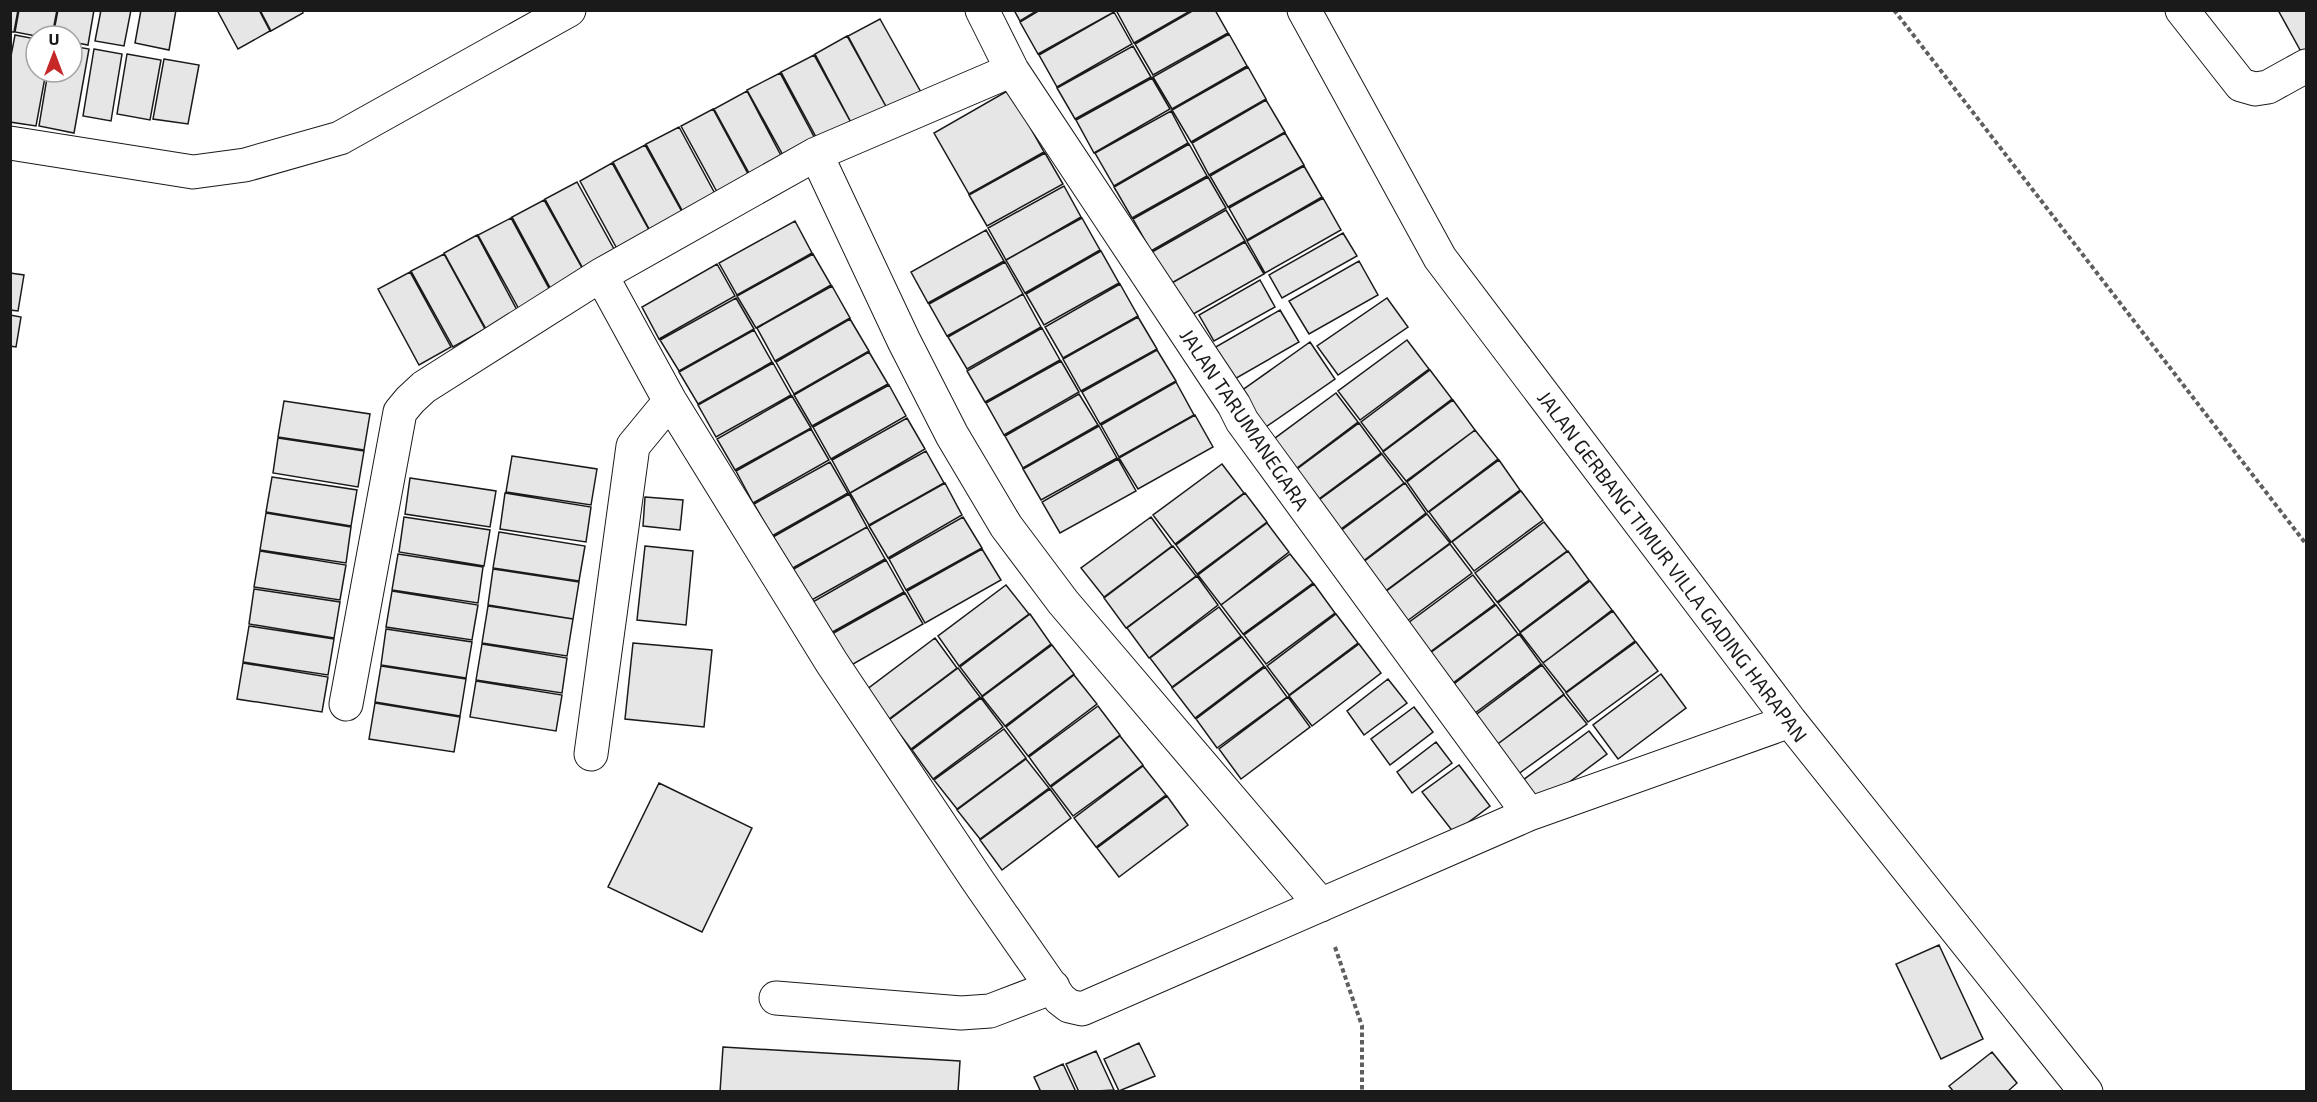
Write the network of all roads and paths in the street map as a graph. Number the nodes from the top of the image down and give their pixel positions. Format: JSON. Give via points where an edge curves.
{"nodes":[{"id":1,"x":569,"y":10,"type":"edge"},
{"id":2,"x":982,"y":10,"type":"edge"},
{"id":3,"x":1304,"y":10,"type":"edge"},
{"id":4,"x":1894,"y":10,"type":"edge"},
{"id":5,"x":2182,"y":10,"type":"edge"},
{"id":6,"x":2307,"y":66,"type":"edge"},
{"id":7,"x":1012,"y":70,"type":"junction"},
{"id":8,"x":10,"y":143,"type":"edge"},
{"id":9,"x":816,"y":154,"type":"junction"},
{"id":10,"x":601,"y":275,"type":"junction"},
{"id":11,"x":670,"y":401,"type":"junction"},
{"id":12,"x":2307,"y":544,"type":"edge"},
{"id":13,"x":346,"y":704,"type":"dead end"},
{"id":14,"x":1790,"y":721,"type":"junction"},
{"id":15,"x":591,"y":754,"type":"dead end"},
{"id":16,"x":1528,"y":814,"type":"junction"},
{"id":17,"x":1321,"y":905,"type":"junction"},
{"id":18,"x":1053,"y":987,"type":"junction"},
{"id":19,"x":776,"y":998,"type":"dead end"},
{"id":20,"x":1362,"y":1092,"type":"edge"},
{"id":21,"x":2086,"y":1092,"type":"edge"}],
"edges":[{"from":1,"to":8,"type":"street","via":[[340,138],[245,165],[193,172]]},
{"from":2,"to":7,"type":"street","name":"JALAN TARUMANEGARA"},
{"from":3,"to":14,"type":"street","name":"JALAN GERBANG TIMUR VILLA GADING HARAPAN","via":[[1440,258]]},
{"from":4,"to":12,"type":"path"},
{"from":5,"to":6,"type":"street","via":[[2241,84],[2255,90],[2268,87]]},
{"from":7,"to":9,"type":"street"},
{"from":7,"to":16,"type":"street","name":"JALAN TARUMANEGARA","via":[[1242,421]]},
{"from":9,"to":10,"type":"street"},
{"from":9,"to":17,"type":"street","via":[[942,414],[1006,526],[1107,655]]},
{"from":10,"to":11,"type":"street"},
{"from":10,"to":13,"type":"street","via":[[424,387],[400,412]]},
{"from":11,"to":15,"type":"street","via":[[633,446]]},
{"from":11,"to":18,"type":"street","via":[[832,663]]},
{"from":14,"to":16,"type":"street"},
{"from":14,"to":21,"type":"street","name":"JALAN GERBANG TIMUR VILLA GADING HARAPAN"},
{"from":16,"to":17,"type":"street"},
{"from":17,"to":18,"type":"street","via":[[1082,1009],[1069,1006]]},
{"from":17,"to":20,"type":"path","via":[[1362,1026]]},
{"from":18,"to":19,"type":"street","via":[[990,1011],[961,1013]]}]}
